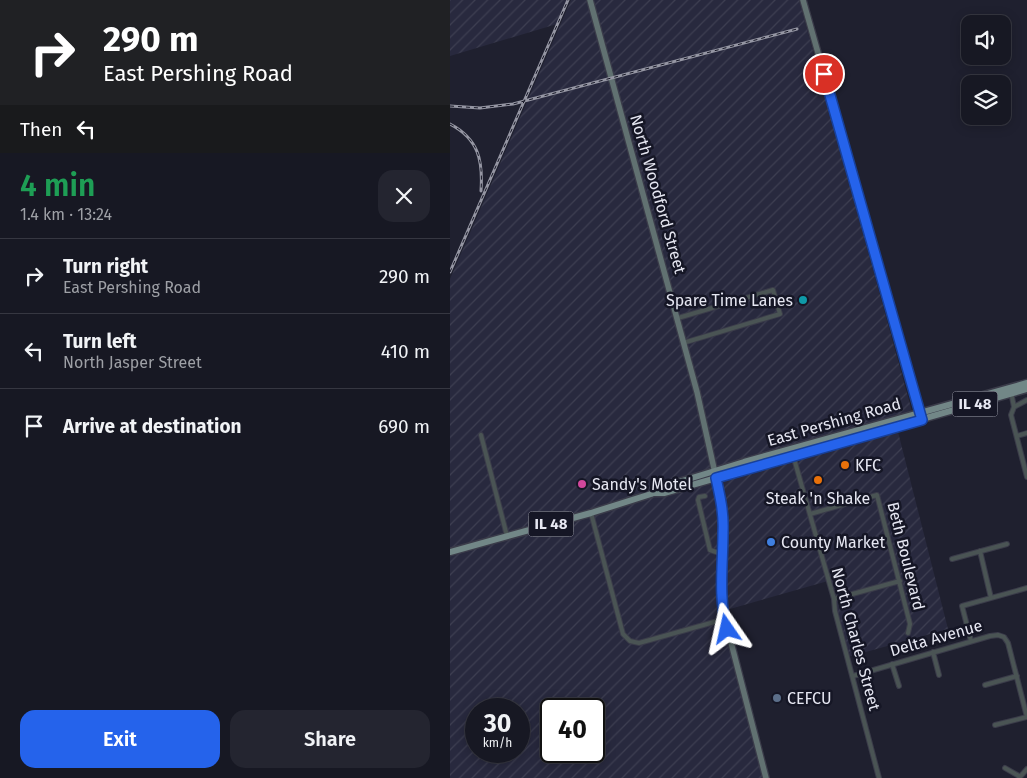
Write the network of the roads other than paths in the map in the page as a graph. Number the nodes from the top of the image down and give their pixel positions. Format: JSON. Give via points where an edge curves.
{"nodes":[{"id":1,"x":590,"y":0,"type":"edge"},
{"id":2,"x":803,"y":0,"type":"edge"},
{"id":3,"x":678,"y":318,"type":"junction"},
{"id":4,"x":683,"y":343,"type":"junction"},
{"id":5,"x":1027,"y":383,"type":"edge"},
{"id":6,"x":1027,"y":389,"type":"edge"},
{"id":7,"x":1011,"y":391,"type":"junction"},
{"id":8,"x":1027,"y":400,"type":"edge"},
{"id":9,"x":1014,"y":407,"type":"junction"},
{"id":10,"x":921,"y":416,"type":"junction"},
{"id":11,"x":1027,"y":433,"type":"edge"},
{"id":12,"x":482,"y":435,"type":"dead end"},
{"id":13,"x":1016,"y":436,"type":"junction"},
{"id":14,"x":793,"y":448,"type":"junction"},
{"id":15,"x":1027,"y":451,"type":"edge"},
{"id":16,"x":1021,"y":453,"type":"junction"},
{"id":17,"x":793,"y":456,"type":"junction"},
{"id":18,"x":716,"y":474,"type":"junction"},
{"id":19,"x":1027,"y":476,"type":"edge"},
{"id":20,"x":705,"y":496,"type":"dead end"},
{"id":21,"x":591,"y":512,"type":"junction"},
{"id":22,"x":810,"y":514,"type":"junction"},
{"id":23,"x":507,"y":536,"type":"junction"},
{"id":24,"x":1007,"y":544,"type":"dead end"},
{"id":25,"x":980,"y":551,"type":"junction"},
{"id":26,"x":450,"y":552,"type":"edge"},
{"id":27,"x":722,"y":554,"type":"junction"},
{"id":28,"x":952,"y":558,"type":"dead end"},
{"id":29,"x":900,"y":581,"type":"junction"},
{"id":30,"x":1027,"y":588,"type":"edge"},
{"id":31,"x":991,"y":598,"type":"junction"},
{"id":32,"x":834,"y":599,"type":"junction"},
{"id":33,"x":724,"y":619,"type":"junction"},
{"id":34,"x":908,"y":633,"type":"dead end"},
{"id":35,"x":971,"y":641,"type":"junction"},
{"id":36,"x":933,"y":652,"type":"junction"},
{"id":37,"x":892,"y":664,"type":"junction"},
{"id":38,"x":939,"y":675,"type":"dead end"},
{"id":39,"x":853,"y":676,"type":"junction"},
{"id":40,"x":1017,"y":676,"type":"junction"},
{"id":41,"x":985,"y":685,"type":"dead end"},
{"id":42,"x":899,"y":686,"type":"dead end"},
{"id":43,"x":1027,"y":717,"type":"edge"},
{"id":44,"x":995,"y":725,"type":"dead end"},
{"id":45,"x":1005,"y":768,"type":"dead end"},
{"id":46,"x":1027,"y":769,"type":"edge"},
{"id":47,"x":1019,"y":777,"type":"edge"},
{"id":48,"x":766,"y":778,"type":"edge"},
{"id":49,"x":879,"y":778,"type":"edge"}],
"edges":[{"from":1,"to":3,"type":"street","name":"North Woodford Street"},
{"from":2,"to":10,"type":"street"},
{"from":3,"to":4,"type":"street","name":"North Woodford Street"},
{"from":3,"to":4,"type":"street","via":[[772,290],[780,314]]},
{"from":4,"to":18,"type":"street","name":"North Woodford Street"},
{"from":5,"to":7,"type":"main road","name":"East Pershing Road","number":"IL 48"},
{"from":6,"to":7,"type":"main road","name":"East Pershing Road","number":"IL 48"},
{"from":7,"to":9,"type":"street"},
{"from":7,"to":10,"type":"main road","name":"East Pershing Road","number":"IL 48"},
{"from":8,"to":9,"type":"street"},
{"from":9,"to":13,"type":"street","via":[[1011,415]]},
{"from":10,"to":14,"type":"main road","name":"East Pershing Road","number":"IL 48"},
{"from":10,"to":17,"type":"main road","name":"East Pershing Road","number":"IL 48"},
{"from":11,"to":13,"type":"street"},
{"from":12,"to":23,"type":"street"},
{"from":13,"to":16,"type":"street"},
{"from":14,"to":17,"type":"street","name":"North Charles Street"},
{"from":14,"to":18,"type":"main road","name":"East Pershing Road","number":"IL 48"},
{"from":15,"to":16,"type":"street"},
{"from":16,"to":19,"type":"street"},
{"from":17,"to":18,"type":"main road","name":"East Pershing Road","number":"IL 48"},
{"from":17,"to":22,"type":"street","name":"North Charles Street"},
{"from":18,"to":21,"type":"main road","name":"East Pershing Road","number":"IL 48","via":[[669,485],[651,494]]},
{"from":18,"to":27,"type":"street","name":"North Woodford Street","via":[[723,509]]},
{"from":20,"to":27,"type":"street","via":[[698,500],[710,550]]},
{"from":21,"to":23,"type":"main road","name":"East Pershing Road","number":"IL 48"},
{"from":21,"to":33,"type":"street","via":[[623,634],[630,641],[639,643]]},
{"from":22,"to":29,"type":"street","name":"Beth Boulevard","via":[[877,495]]},
{"from":22,"to":32,"type":"street","name":"North Charles Street"},
{"from":23,"to":26,"type":"main road","name":"East Pershing Road","number":"IL 48"},
{"from":24,"to":25,"type":"street"},
{"from":25,"to":28,"type":"street"},
{"from":25,"to":31,"type":"street"},
{"from":27,"to":33,"type":"street","name":"North Woodford Street"},
{"from":29,"to":32,"type":"street"},
{"from":29,"to":34,"type":"street","name":"Beth Boulevard","via":[[910,624]]},
{"from":30,"to":31,"type":"street"},
{"from":31,"to":35,"type":"street","via":[[962,606]]},
{"from":32,"to":39,"type":"street","name":"North Charles Street"},
{"from":33,"to":48,"type":"street","name":"North Woodford Street"},
{"from":35,"to":36,"type":"street","name":"Delta Avenue"},
{"from":35,"to":40,"type":"street","name":"Delta Avenue","via":[[998,635],[1004,637]]},
{"from":36,"to":37,"type":"street","name":"Delta Avenue"},
{"from":36,"to":38,"type":"street"},
{"from":37,"to":39,"type":"street","name":"Delta Avenue"},
{"from":37,"to":42,"type":"street"},
{"from":39,"to":49,"type":"street","name":"North Charles Street"},
{"from":40,"to":41,"type":"street"},
{"from":40,"to":43,"type":"street","name":"Delta Avenue"},
{"from":43,"to":44,"type":"street"},
{"from":45,"to":47,"type":"street"},
{"from":46,"to":47,"type":"street"}]}
